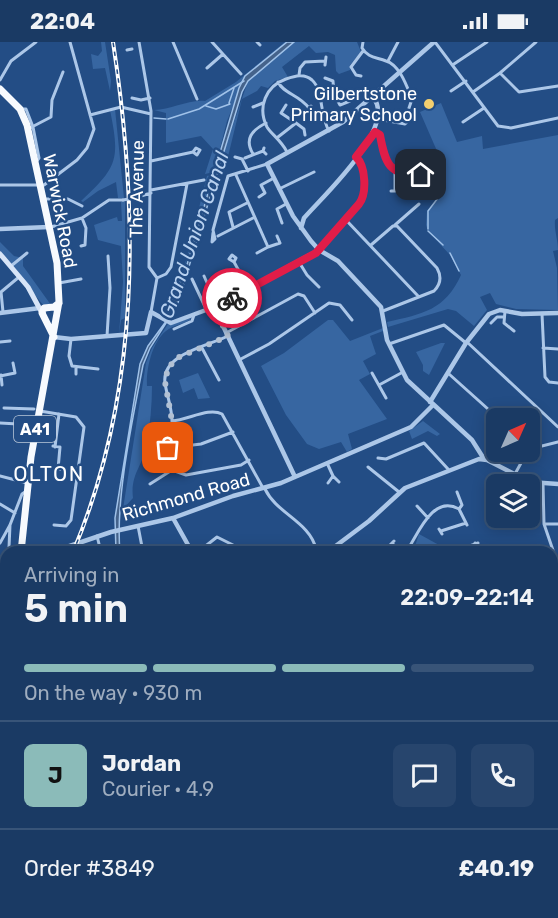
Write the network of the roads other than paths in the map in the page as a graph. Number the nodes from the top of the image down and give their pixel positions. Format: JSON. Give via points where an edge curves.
{"nodes":[{"id":1,"x":36,"y":42,"type":"edge"},
{"id":2,"x":70,"y":42,"type":"edge"},
{"id":3,"x":139,"y":42,"type":"edge"},
{"id":4,"x":173,"y":42,"type":"edge"},
{"id":5,"x":212,"y":42,"type":"edge"},
{"id":6,"x":363,"y":42,"type":"edge"},
{"id":7,"x":398,"y":42,"type":"edge"},
{"id":8,"x":435,"y":42,"type":"edge"},
{"id":9,"x":487,"y":42,"type":"edge"},
{"id":10,"x":536,"y":42,"type":"edge"},
{"id":11,"x":136,"y":48,"type":"junction"},
{"id":12,"x":126,"y":50,"type":"dead end"},
{"id":13,"x":363,"y":51,"type":"junction"},
{"id":14,"x":223,"y":54,"type":"junction"},
{"id":15,"x":325,"y":61,"type":"dead end"},
{"id":16,"x":388,"y":61,"type":"junction"},
{"id":17,"x":454,"y":64,"type":"junction"},
{"id":18,"x":207,"y":68,"type":"dead end"},
{"id":19,"x":63,"y":71,"type":"dead end"},
{"id":20,"x":399,"y":73,"type":"junction"},
{"id":21,"x":500,"y":73,"type":"junction"},
{"id":22,"x":241,"y":74,"type":"dead end"},
{"id":23,"x":299,"y":75,"type":"junction"},
{"id":24,"x":327,"y":76,"type":"dead end"},
{"id":25,"x":359,"y":78,"type":"dead end"},
{"id":26,"x":0,"y":80,"type":"edge"},
{"id":27,"x":465,"y":81,"type":"junction"},
{"id":28,"x":278,"y":82,"type":"junction"},
{"id":29,"x":558,"y":86,"type":"edge"},
{"id":30,"x":0,"y":89,"type":"edge"},
{"id":31,"x":451,"y":91,"type":"dead end"},
{"id":32,"x":473,"y":92,"type":"junction"},
{"id":33,"x":334,"y":94,"type":"junction"},
{"id":34,"x":374,"y":97,"type":"junction"},
{"id":35,"x":132,"y":98,"type":"dead end"},
{"id":36,"x":150,"y":98,"type":"junction"},
{"id":37,"x":321,"y":98,"type":"junction"},
{"id":38,"x":197,"y":99,"type":"dead end"},
{"id":39,"x":350,"y":101,"type":"dead end"},
{"id":40,"x":263,"y":103,"type":"junction"},
{"id":41,"x":286,"y":105,"type":"dead end"},
{"id":42,"x":251,"y":107,"type":"dead end"},
{"id":43,"x":409,"y":108,"type":"dead end"},
{"id":44,"x":484,"y":108,"type":"junction"},
{"id":45,"x":360,"y":109,"type":"junction"},
{"id":46,"x":305,"y":112,"type":"dead end"},
{"id":47,"x":151,"y":114,"type":"junction"},
{"id":48,"x":90,"y":115,"type":"junction"},
{"id":49,"x":378,"y":117,"type":"junction"},
{"id":50,"x":558,"y":118,"type":"edge"},
{"id":51,"x":408,"y":121,"type":"dead end"},
{"id":52,"x":463,"y":122,"type":"dead end"},
{"id":53,"x":266,"y":123,"type":"junction"},
{"id":54,"x":296,"y":123,"type":"junction"},
{"id":55,"x":31,"y":128,"type":"junction"},
{"id":56,"x":329,"y":131,"type":"junction"},
{"id":57,"x":375,"y":132,"type":"junction"},
{"id":58,"x":305,"y":135,"type":"dead end"},
{"id":59,"x":278,"y":136,"type":"junction"},
{"id":60,"x":264,"y":151,"type":"dead end"},
{"id":61,"x":193,"y":152,"type":"dead end"},
{"id":62,"x":253,"y":154,"type":"junction"},
{"id":63,"x":288,"y":154,"type":"junction"},
{"id":64,"x":235,"y":157,"type":"dead end"},
{"id":65,"x":356,"y":157,"type":"junction"},
{"id":66,"x":422,"y":157,"type":"dead end"},
{"id":67,"x":245,"y":158,"type":"dead end"},
{"id":68,"x":151,"y":161,"type":"junction"},
{"id":69,"x":267,"y":164,"type":"junction"},
{"id":70,"x":248,"y":171,"type":"junction"},
{"id":71,"x":395,"y":171,"type":"junction"},
{"id":72,"x":314,"y":172,"type":"dead end"},
{"id":73,"x":236,"y":175,"type":"junction"},
{"id":74,"x":274,"y":178,"type":"junction"},
{"id":75,"x":204,"y":180,"type":"dead end"},
{"id":76,"x":187,"y":184,"type":"junction"},
{"id":77,"x":0,"y":185,"type":"edge"},
{"id":78,"x":40,"y":185,"type":"junction"},
{"id":79,"x":279,"y":189,"type":"junction"},
{"id":80,"x":391,"y":191,"type":"dead end"},
{"id":81,"x":151,"y":192,"type":"junction"},
{"id":82,"x":259,"y":197,"type":"dead end"},
{"id":83,"x":44,"y":199,"type":"junction"},
{"id":84,"x":247,"y":203,"type":"junction"},
{"id":85,"x":286,"y":204,"type":"junction"},
{"id":86,"x":419,"y":204,"type":"dead end"},
{"id":87,"x":82,"y":206,"type":"dead end"},
{"id":88,"x":82,"y":218,"type":"junction"},
{"id":89,"x":253,"y":218,"type":"junction"},
{"id":90,"x":304,"y":218,"type":"junction"},
{"id":91,"x":284,"y":220,"type":"dead end"},
{"id":92,"x":295,"y":220,"type":"junction"},
{"id":93,"x":346,"y":220,"type":"junction"},
{"id":94,"x":395,"y":225,"type":"junction"},
{"id":95,"x":50,"y":227,"type":"junction"},
{"id":96,"x":233,"y":227,"type":"junction"},
{"id":97,"x":301,"y":228,"type":"junction"},
{"id":98,"x":0,"y":229,"type":"edge"},
{"id":99,"x":213,"y":233,"type":"dead end"},
{"id":100,"x":218,"y":236,"type":"dead end"},
{"id":101,"x":277,"y":236,"type":"dead end"},
{"id":102,"x":371,"y":245,"type":"junction"},
{"id":103,"x":81,"y":246,"type":"dead end"},
{"id":104,"x":268,"y":247,"type":"junction"},
{"id":105,"x":319,"y":250,"type":"junction"},
{"id":106,"x":27,"y":253,"type":"dead end"},
{"id":107,"x":257,"y":253,"type":"dead end"},
{"id":108,"x":0,"y":254,"type":"edge"},
{"id":109,"x":108,"y":256,"type":"dead end"},
{"id":110,"x":234,"y":262,"type":"dead end"},
{"id":111,"x":299,"y":262,"type":"junction"},
{"id":112,"x":11,"y":266,"type":"junction"},
{"id":113,"x":20,"y":276,"type":"junction"},
{"id":114,"x":204,"y":276,"type":"dead end"},
{"id":115,"x":157,"y":278,"type":"junction"},
{"id":116,"x":81,"y":279,"type":"dead end"},
{"id":117,"x":192,"y":279,"type":"dead end"},
{"id":118,"x":59,"y":283,"type":"junction"},
{"id":119,"x":317,"y":286,"type":"dead end"},
{"id":120,"x":249,"y":289,"type":"junction"},
{"id":121,"x":0,"y":292,"type":"edge"},
{"id":122,"x":419,"y":297,"type":"junction"},
{"id":123,"x":216,"y":306,"type":"junction"},
{"id":124,"x":57,"y":307,"type":"junction"},
{"id":125,"x":42,"y":310,"type":"junction"},
{"id":126,"x":207,"y":310,"type":"junction"},
{"id":127,"x":505,"y":310,"type":"junction"},
{"id":128,"x":383,"y":311,"type":"junction"},
{"id":129,"x":2,"y":312,"type":"edge"},
{"id":130,"x":151,"y":312,"type":"junction"},
{"id":131,"x":315,"y":313,"type":"junction"},
{"id":132,"x":542,"y":313,"type":"junction"},
{"id":133,"x":558,"y":313,"type":"edge"},
{"id":134,"x":194,"y":315,"type":"junction"},
{"id":135,"x":504,"y":317,"type":"junction"},
{"id":136,"x":352,"y":320,"type":"dead end"},
{"id":137,"x":491,"y":322,"type":"dead end"},
{"id":138,"x":52,"y":330,"type":"junction"},
{"id":139,"x":174,"y":330,"type":"dead end"},
{"id":140,"x":514,"y":331,"type":"dead end"},
{"id":141,"x":227,"y":335,"type":"junction"},
{"id":142,"x":107,"y":336,"type":"junction"},
{"id":143,"x":71,"y":339,"type":"junction"},
{"id":144,"x":7,"y":340,"type":"dead end"},
{"id":145,"x":0,"y":342,"type":"edge"},
{"id":146,"x":466,"y":342,"type":"junction"},
{"id":147,"x":389,"y":344,"type":"junction"},
{"id":148,"x":52,"y":348,"type":"junction"},
{"id":149,"x":202,"y":348,"type":"junction"},
{"id":150,"x":543,"y":348,"type":"junction"},
{"id":151,"x":558,"y":349,"type":"edge"},
{"id":152,"x":239,"y":360,"type":"junction"},
{"id":153,"x":13,"y":363,"type":"dead end"},
{"id":154,"x":76,"y":368,"type":"junction"},
{"id":155,"x":98,"y":369,"type":"dead end"},
{"id":156,"x":403,"y":372,"type":"junction"},
{"id":157,"x":372,"y":373,"type":"dead end"},
{"id":158,"x":447,"y":373,"type":"junction"},
{"id":159,"x":76,"y":374,"type":"dead end"},
{"id":160,"x":0,"y":376,"type":"edge"},
{"id":161,"x":219,"y":380,"type":"dead end"},
{"id":162,"x":558,"y":384,"type":"edge"},
{"id":163,"x":2,"y":385,"type":"dead end"},
{"id":164,"x":379,"y":385,"type":"junction"},
{"id":165,"x":386,"y":398,"type":"dead end"},
{"id":166,"x":432,"y":403,"type":"junction"},
{"id":167,"x":4,"y":408,"type":"dead end"},
{"id":168,"x":487,"y":408,"type":"edge"},
{"id":169,"x":36,"y":410,"type":"junction"},
{"id":170,"x":59,"y":414,"type":"junction"},
{"id":171,"x":172,"y":421,"type":"junction"},
{"id":172,"x":0,"y":423,"type":"edge"},
{"id":173,"x":36,"y":425,"type":"junction"},
{"id":174,"x":558,"y":427,"type":"edge"},
{"id":175,"x":233,"y":432,"type":"junction"},
{"id":176,"x":558,"y":442,"type":"edge"},
{"id":177,"x":540,"y":447,"type":"edge"},
{"id":178,"x":168,"y":448,"type":"junction"},
{"id":179,"x":378,"y":458,"type":"dead end"},
{"id":180,"x":484,"y":459,"type":"junction"},
{"id":181,"x":249,"y":460,"type":"junction"},
{"id":182,"x":327,"y":463,"type":"junction"},
{"id":183,"x":368,"y":467,"type":"dead end"},
{"id":184,"x":448,"y":469,"type":"junction"},
{"id":185,"x":65,"y":470,"type":"dead end"},
{"id":186,"x":172,"y":470,"type":"junction"},
{"id":187,"x":510,"y":474,"type":"edge"},
{"id":188,"x":0,"y":476,"type":"edge"},
{"id":189,"x":333,"y":476,"type":"junction"},
{"id":190,"x":295,"y":477,"type":"junction"},
{"id":191,"x":339,"y":482,"type":"dead end"},
{"id":192,"x":328,"y":483,"type":"dead end"},
{"id":193,"x":540,"y":483,"type":"edge"},
{"id":194,"x":150,"y":484,"type":"dead end"},
{"id":195,"x":543,"y":484,"type":"junction"},
{"id":196,"x":558,"y":484,"type":"edge"},
{"id":197,"x":27,"y":487,"type":"junction"},
{"id":198,"x":264,"y":489,"type":"junction"},
{"id":199,"x":399,"y":492,"type":"junction"},
{"id":200,"x":457,"y":492,"type":"dead end"},
{"id":201,"x":0,"y":504,"type":"edge"},
{"id":202,"x":419,"y":507,"type":"dead end"},
{"id":203,"x":459,"y":509,"type":"junction"},
{"id":204,"x":15,"y":513,"type":"junction"},
{"id":205,"x":173,"y":518,"type":"junction"},
{"id":206,"x":428,"y":518,"type":"junction"},
{"id":207,"x":138,"y":524,"type":"junction"},
{"id":208,"x":544,"y":524,"type":"junction"},
{"id":209,"x":558,"y":524,"type":"edge"},
{"id":210,"x":10,"y":525,"type":"junction"},
{"id":211,"x":54,"y":525,"type":"dead end"},
{"id":212,"x":441,"y":531,"type":"dead end"},
{"id":213,"x":97,"y":536,"type":"junction"},
{"id":214,"x":0,"y":543,"type":"edge"},
{"id":215,"x":392,"y":543,"type":"dead end"},
{"id":216,"x":9,"y":546,"type":"edge"},
{"id":217,"x":22,"y":546,"type":"edge"},
{"id":218,"x":74,"y":546,"type":"edge"},
{"id":219,"x":100,"y":546,"type":"edge"},
{"id":220,"x":142,"y":546,"type":"edge"},
{"id":221,"x":189,"y":546,"type":"edge"},
{"id":222,"x":206,"y":546,"type":"edge"},
{"id":223,"x":235,"y":546,"type":"edge"},
{"id":224,"x":315,"y":546,"type":"edge"},
{"id":225,"x":340,"y":546,"type":"edge"},
{"id":226,"x":395,"y":546,"type":"edge"},
{"id":227,"x":410,"y":546,"type":"edge"},
{"id":228,"x":551,"y":546,"type":"edge"}],
"edges":[{"from":1,"to":26,"type":"street","via":[[7,67]]},
{"from":2,"to":48,"type":"street"},
{"from":3,"to":11,"type":"street","name":"The Avenue"},
{"from":4,"to":38,"type":"street"},
{"from":5,"to":14,"type":"street"},
{"from":6,"to":13,"type":"street"},
{"from":7,"to":16,"type":"street"},
{"from":8,"to":17,"type":"street"},
{"from":8,"to":20,"type":"street"},
{"from":9,"to":17,"type":"street"},
{"from":10,"to":21,"type":"street"},
{"from":11,"to":12,"type":"street"},
{"from":11,"to":36,"type":"street","name":"The Avenue"},
{"from":13,"to":16,"type":"street","via":[[371,58]]},
{"from":13,"to":25,"type":"street","via":[[351,67]]},
{"from":14,"to":18,"type":"street"},
{"from":14,"to":22,"type":"street"},
{"from":15,"to":23,"type":"street","via":[[306,62]]},
{"from":16,"to":20,"type":"street"},
{"from":17,"to":27,"type":"street"},
{"from":19,"to":55,"type":"street","via":[[50,118]]},
{"from":20,"to":34,"type":"street"},
{"from":20,"to":43,"type":"street","via":[[413,104]]},
{"from":21,"to":29,"type":"street","via":[[519,92]]},
{"from":21,"to":32,"type":"street"},
{"from":23,"to":28,"type":"street"},
{"from":23,"to":37,"type":"street","via":[[314,82]]},
{"from":24,"to":33,"type":"street","via":[[333,83]]},
{"from":27,"to":31,"type":"street"},
{"from":27,"to":32,"type":"street"},
{"from":28,"to":40,"type":"street","via":[[270,88]]},
{"from":28,"to":46,"type":"street","via":[[282,89],[310,107]]},
{"from":30,"to":55,"type":"highway","name":"Warwick Road","number":"A41","via":[[22,109]]},
{"from":32,"to":44,"type":"street"},
{"from":33,"to":37,"type":"street"},
{"from":33,"to":39,"type":"street","via":[[340,107]]},
{"from":34,"to":45,"type":"street"},
{"from":34,"to":49,"type":"street"},
{"from":35,"to":36,"type":"street"},
{"from":36,"to":47,"type":"street","name":"The Avenue"},
{"from":37,"to":56,"type":"street","via":[[322,117]]},
{"from":40,"to":42,"type":"street"},
{"from":40,"to":53,"type":"street"},
{"from":41,"to":54,"type":"street","via":[[279,114]]},
{"from":44,"to":50,"type":"street","via":[[495,123],[507,128]]},
{"from":44,"to":52,"type":"street"},
{"from":45,"to":49,"type":"street"},
{"from":45,"to":56,"type":"street"},
{"from":47,"to":48,"type":"street","via":[[115,108]]},
{"from":47,"to":68,"type":"street","name":"The Avenue"},
{"from":48,"to":78,"type":"street","via":[[94,131],[84,153]]},
{"from":49,"to":51,"type":"street","via":[[405,124]]},
{"from":49,"to":57,"type":"street"},
{"from":53,"to":59,"type":"street"},
{"from":53,"to":62,"type":"street","via":[[249,137]]},
{"from":54,"to":58,"type":"street","via":[[306,129]]},
{"from":54,"to":59,"type":"street"},
{"from":55,"to":78,"type":"highway","name":"Warwick Road","number":"A41"},
{"from":56,"to":63,"type":"street"},
{"from":57,"to":65,"type":"street"},
{"from":57,"to":71,"type":"street","via":[[381,137],[383,154]]},
{"from":59,"to":63,"type":"street"},
{"from":60,"to":62,"type":"street"},
{"from":61,"to":68,"type":"street"},
{"from":62,"to":67,"type":"street"},
{"from":63,"to":69,"type":"street"},
{"from":64,"to":70,"type":"street","via":[[242,159]]},
{"from":65,"to":90,"type":"street"},
{"from":65,"to":93,"type":"street","via":[[362,164],[363,198]]},
{"from":66,"to":71,"type":"street","via":[[426,156],[427,171],[423,175]]},
{"from":68,"to":81,"type":"street","name":"The Avenue"},
{"from":69,"to":70,"type":"street"},
{"from":69,"to":74,"type":"street"},
{"from":70,"to":73,"type":"street"},
{"from":71,"to":80,"type":"street"},
{"from":72,"to":79,"type":"street"},
{"from":73,"to":84,"type":"street"},
{"from":73,"to":99,"type":"street","via":[[228,176]]},
{"from":74,"to":79,"type":"street"},
{"from":74,"to":82,"type":"street","via":[[260,183],[265,193]]},
{"from":75,"to":76,"type":"street"},
{"from":76,"to":81,"type":"street"},
{"from":76,"to":115,"type":"street","via":[[171,267]]},
{"from":77,"to":78,"type":"street"},
{"from":78,"to":83,"type":"highway","name":"Warwick Road","number":"A41"},
{"from":79,"to":85,"type":"street"},
{"from":81,"to":88,"type":"street","bridge":true,"via":[[109,201]]},
{"from":81,"to":115,"type":"street","name":"The Avenue","via":[[149,267]]},
{"from":83,"to":87,"type":"street","via":[[68,199]]},
{"from":83,"to":95,"type":"highway","name":"Warwick Road","number":"A41"},
{"from":84,"to":89,"type":"street"},
{"from":84,"to":96,"type":"street","via":[[228,213]]},
{"from":85,"to":91,"type":"street","via":[[275,209]]},
{"from":85,"to":92,"type":"street"},
{"from":86,"to":94,"type":"street"},
{"from":88,"to":95,"type":"street"},
{"from":88,"to":103,"type":"street","via":[[86,231],[85,245]]},
{"from":89,"to":96,"type":"street"},
{"from":89,"to":104,"type":"street"},
{"from":90,"to":92,"type":"street"},
{"from":90,"to":97,"type":"street"},
{"from":92,"to":97,"type":"street"},
{"from":93,"to":102,"type":"street"},
{"from":93,"to":105,"type":"street"},
{"from":94,"to":102,"type":"street"},
{"from":94,"to":122,"type":"street","via":[[439,272],[438,287]]},
{"from":95,"to":98,"type":"street"},
{"from":95,"to":118,"type":"highway","name":"Warwick Road","number":"A41"},
{"from":96,"to":100,"type":"street"},
{"from":97,"to":105,"type":"street"},
{"from":101,"to":104,"type":"street","via":[[280,243]]},
{"from":102,"to":122,"type":"street"},
{"from":104,"to":107,"type":"street"},
{"from":105,"to":111,"type":"street"},
{"from":105,"to":128,"type":"street","via":[[338,261]]},
{"from":106,"to":112,"type":"street"},
{"from":108,"to":112,"type":"main road"},
{"from":109,"to":142,"type":"street"},
{"from":110,"to":120,"type":"street"},
{"from":111,"to":119,"type":"street"},
{"from":111,"to":120,"type":"street"},
{"from":112,"to":113,"type":"main road"},
{"from":113,"to":121,"type":"street"},
{"from":113,"to":125,"type":"main road"},
{"from":114,"to":123,"type":"street"},
{"from":115,"to":130,"type":"street","name":"The Avenue"},
{"from":116,"to":118,"type":"street"},
{"from":117,"to":126,"type":"street"},
{"from":118,"to":124,"type":"highway","name":"Warwick Road","number":"A41"},
{"from":120,"to":123,"type":"street"},
{"from":121,"to":129,"type":"street"},
{"from":122,"to":128,"type":"street"},
{"from":123,"to":126,"type":"street"},
{"from":123,"to":141,"type":"street"},
{"from":124,"to":125,"type":"highway"},
{"from":124,"to":138,"type":"highway","name":"Warwick Road","number":"A41"},
{"from":125,"to":129,"type":"street"},
{"from":125,"to":138,"type":"highway","number":"A41"},
{"from":126,"to":134,"type":"street"},
{"from":127,"to":132,"type":"street"},
{"from":127,"to":135,"type":"street"},
{"from":127,"to":146,"type":"street","name":"Richmond Road","via":[[486,316]]},
{"from":128,"to":147,"type":"street"},
{"from":130,"to":134,"type":"street","via":[[171,322]]},
{"from":130,"to":142,"type":"street","name":"The Avenue","via":[[146,333]]},
{"from":131,"to":136,"type":"street","via":[[334,303],[342,306]]},
{"from":131,"to":141,"type":"street","via":[[304,296],[298,294]]},
{"from":131,"to":152,"type":"street"},
{"from":132,"to":133,"type":"street"},
{"from":132,"to":150,"type":"street"},
{"from":134,"to":139,"type":"street","via":[[192,321]]},
{"from":135,"to":137,"type":"street"},
{"from":135,"to":140,"type":"street","via":[[505,326]]},
{"from":138,"to":143,"type":"street"},
{"from":138,"to":148,"type":"highway","name":"Warwick Road","number":"A41"},
{"from":138,"to":148,"type":"highway","name":"Warwick Road","number":"A41"},
{"from":141,"to":149,"type":"street"},
{"from":141,"to":152,"type":"street"},
{"from":142,"to":143,"type":"street"},
{"from":143,"to":154,"type":"street","via":[[69,359]]},
{"from":144,"to":145,"type":"street"},
{"from":146,"to":147,"type":"street","via":[[444,325]]},
{"from":146,"to":158,"type":"street","name":"Richmond Road"},
{"from":146,"to":174,"type":"street"},
{"from":147,"to":156,"type":"street"},
{"from":148,"to":169,"type":"highway","name":"Warwick Road","number":"A41"},
{"from":149,"to":161,"type":"street"},
{"from":149,"to":171,"type":"street","via":[[177,358],[166,372]]},
{"from":150,"to":151,"type":"street"},
{"from":150,"to":162,"type":"street","via":[[546,380]]},
{"from":152,"to":190,"type":"street"},
{"from":153,"to":160,"type":"street","via":[[15,373]]},
{"from":154,"to":155,"type":"street"},
{"from":154,"to":159,"type":"street"},
{"from":156,"to":164,"type":"street"},
{"from":156,"to":166,"type":"street","via":[[410,384]]},
{"from":157,"to":164,"type":"street"},
{"from":158,"to":166,"type":"street","name":"Richmond Road"},
{"from":158,"to":168,"type":"street"},
{"from":160,"to":163,"type":"street"},
{"from":164,"to":165,"type":"street"},
{"from":166,"to":180,"type":"street","via":[[474,443]]},
{"from":166,"to":182,"type":"street","name":"Richmond Road","via":[[411,427]]},
{"from":167,"to":169,"type":"street"},
{"from":169,"to":170,"type":"street"},
{"from":169,"to":173,"type":"highway","name":"Warwick Road","number":"A41"},
{"from":170,"to":185,"type":"street","via":[[54,447],[60,447],[58,469]]},
{"from":170,"to":211,"type":"street","via":[[79,418],[84,429],[71,520],[66,526]]},
{"from":171,"to":175,"type":"street","via":[[215,411],[225,417]]},
{"from":171,"to":178,"type":"street"},
{"from":172,"to":173,"type":"street"},
{"from":173,"to":197,"type":"highway","name":"Warwick Road","number":"A41"},
{"from":175,"to":178,"type":"street","via":[[201,444]]},
{"from":175,"to":181,"type":"street"},
{"from":176,"to":177,"type":"street"},
{"from":178,"to":186,"type":"street"},
{"from":179,"to":184,"type":"street","via":[[386,459],[424,443]]},
{"from":180,"to":184,"type":"street"},
{"from":180,"to":187,"type":"street"},
{"from":181,"to":186,"type":"street","via":[[241,465],[186,475]]},
{"from":181,"to":198,"type":"street"},
{"from":182,"to":189,"type":"street"},
{"from":182,"to":190,"type":"street","name":"Richmond Road"},
{"from":183,"to":199,"type":"street"},
{"from":184,"to":199,"type":"street"},
{"from":186,"to":194,"type":"street"},
{"from":188,"to":197,"type":"street"},
{"from":189,"to":191,"type":"street"},
{"from":189,"to":192,"type":"street"},
{"from":190,"to":198,"type":"street","name":"Richmond Road"},
{"from":193,"to":195,"type":"street"},
{"from":195,"to":196,"type":"street"},
{"from":195,"to":208,"type":"street"},
{"from":197,"to":204,"type":"street"},
{"from":197,"to":217,"type":"highway","name":"Warwick Road","number":"A41"},
{"from":198,"to":205,"type":"street","name":"Richmond Road"},
{"from":198,"to":224,"type":"street","via":[[281,511],[311,534]]},
{"from":199,"to":225,"type":"street"},
{"from":200,"to":203,"type":"street","via":[[462,504]]},
{"from":201,"to":204,"type":"street"},
{"from":202,"to":206,"type":"street"},
{"from":203,"to":206,"type":"street","via":[[445,505]]},
{"from":203,"to":212,"type":"street","via":[[467,524]]},
{"from":204,"to":210,"type":"street"},
{"from":205,"to":207,"type":"street","name":"Richmond Road"},
{"from":205,"to":221,"type":"street"},
{"from":206,"to":227,"type":"street"},
{"from":207,"to":213,"type":"street","name":"Richmond Road"},
{"from":207,"to":220,"type":"street"},
{"from":208,"to":209,"type":"street"},
{"from":208,"to":228,"type":"street"},
{"from":210,"to":214,"type":"street"},
{"from":210,"to":216,"type":"street"},
{"from":213,"to":218,"type":"street","name":"Richmond Road"},
{"from":213,"to":219,"type":"street"},
{"from":215,"to":226,"type":"street"},
{"from":222,"to":223,"type":"street","via":[[217,537]]}]}
